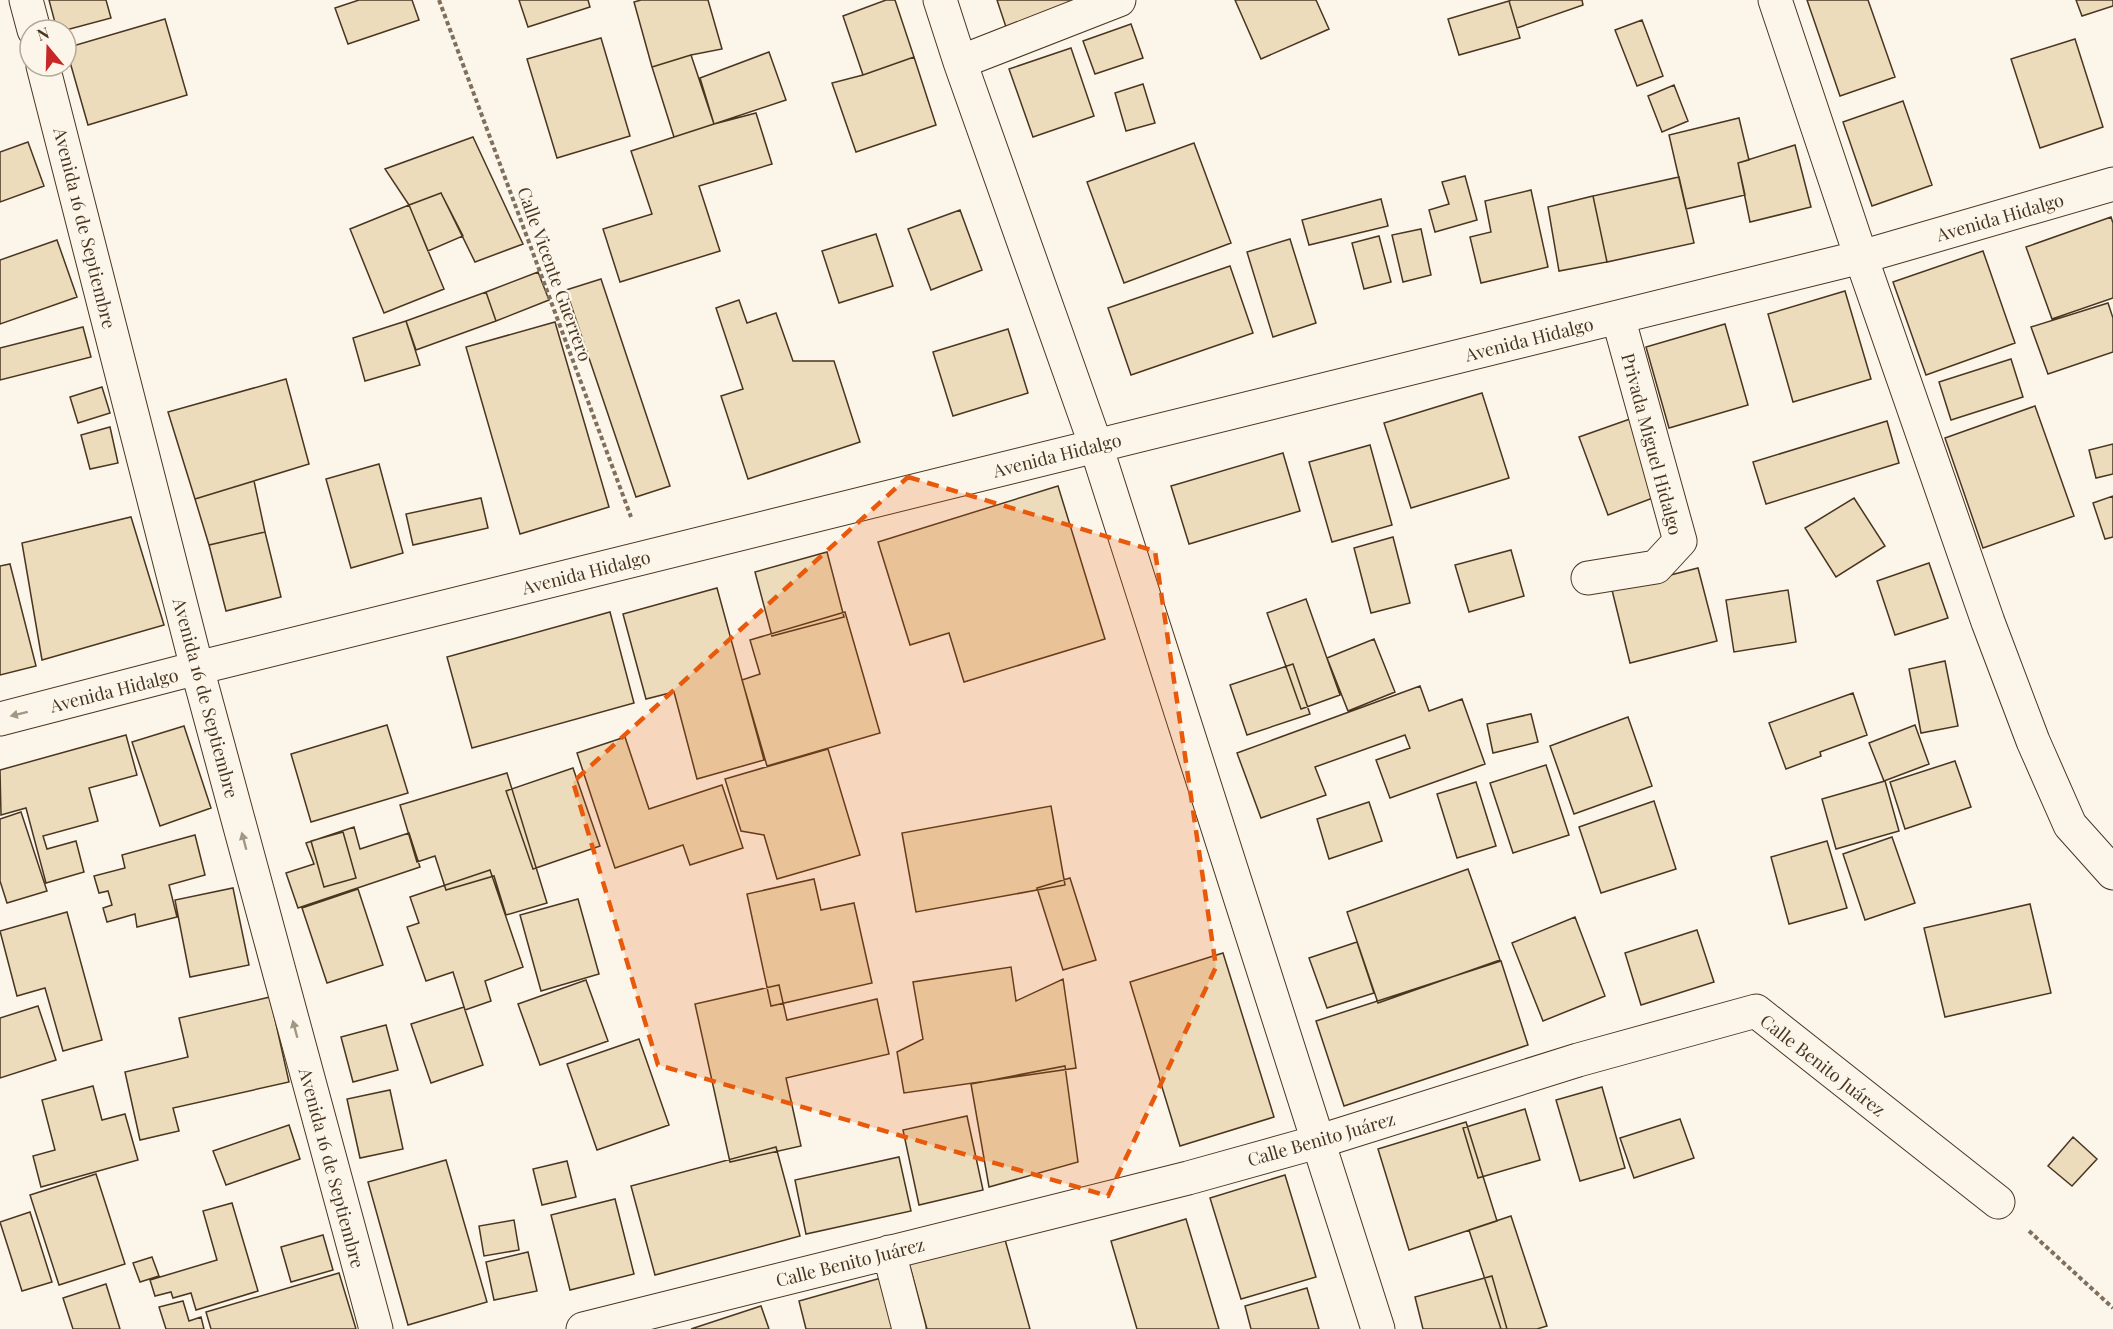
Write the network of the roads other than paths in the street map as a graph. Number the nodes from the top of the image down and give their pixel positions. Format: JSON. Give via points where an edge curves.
{"nodes":[{"id":1,"x":26,"y":0,"type":"edge"},
{"id":2,"x":940,"y":0,"type":"edge"},
{"id":3,"x":1119,"y":0,"type":"edge"},
{"id":4,"x":1775,"y":0,"type":"edge"},
{"id":5,"x":31,"y":18,"type":"edge"},
{"id":6,"x":960,"y":62,"type":"junction"},
{"id":7,"x":46,"y":78,"type":"edge"},
{"id":8,"x":2113,"y":184,"type":"edge"},
{"id":9,"x":1861,"y":257,"type":"junction"},
{"id":10,"x":1618,"y":317,"type":"junction"},
{"id":11,"x":1096,"y":446,"type":"junction"},
{"id":12,"x":1588,"y":578,"type":"dead end"},
{"id":13,"x":197,"y":668,"type":"junction"},
{"id":14,"x":0,"y":719,"type":"edge"},
{"id":15,"x":2113,"y":873,"type":"edge"},
{"id":16,"x":1317,"y":1142,"type":"junction"},
{"id":17,"x":1998,"y":1202,"type":"road end"},
{"id":18,"x":889,"y":1252,"type":"junction"},
{"id":19,"x":376,"y":1329,"type":"edge"},
{"id":20,"x":583,"y":1329,"type":"edge"},
{"id":21,"x":909,"y":1329,"type":"edge"},
{"id":22,"x":1378,"y":1329,"type":"edge"}],
"edges":[{"from":1,"to":5,"type":"street"},
{"from":2,"to":6,"type":"street"},
{"from":3,"to":6,"type":"street"},
{"from":4,"to":9,"type":"street"},
{"from":6,"to":11,"type":"street"},
{"from":7,"to":13,"type":"street","name":"Avenida 16 de Septiembre"},
{"from":8,"to":9,"type":"street","name":"Avenida Hidalgo"},
{"from":9,"to":10,"type":"street","name":"Avenida Hidalgo"},
{"from":9,"to":15,"type":"street","via":[[2032,741],[2070,825]]},
{"from":10,"to":11,"type":"street","name":"Avenida Hidalgo"},
{"from":10,"to":12,"type":"street","name":"Privada Miguel Hidalgo","via":[[1680,541],[1656,567]]},
{"from":11,"to":13,"type":"street","name":"Avenida Hidalgo"},
{"from":11,"to":16,"type":"street"},
{"from":13,"to":14,"type":"street","name":"Avenida Hidalgo","one_way":true},
{"from":19,"to":13,"type":"street","name":"Avenida 16 de Septiembre","one_way":true},
{"from":16,"to":17,"type":"street","name":"Calle Benito Juárez","via":[[1578,1060],[1756,1011]]},
{"from":16,"to":18,"type":"street","name":"Calle Benito Juárez"},
{"from":16,"to":22,"type":"street"},
{"from":18,"to":20,"type":"street","name":"Calle Benito Juárez"},
{"from":18,"to":21,"type":"street"}]}
